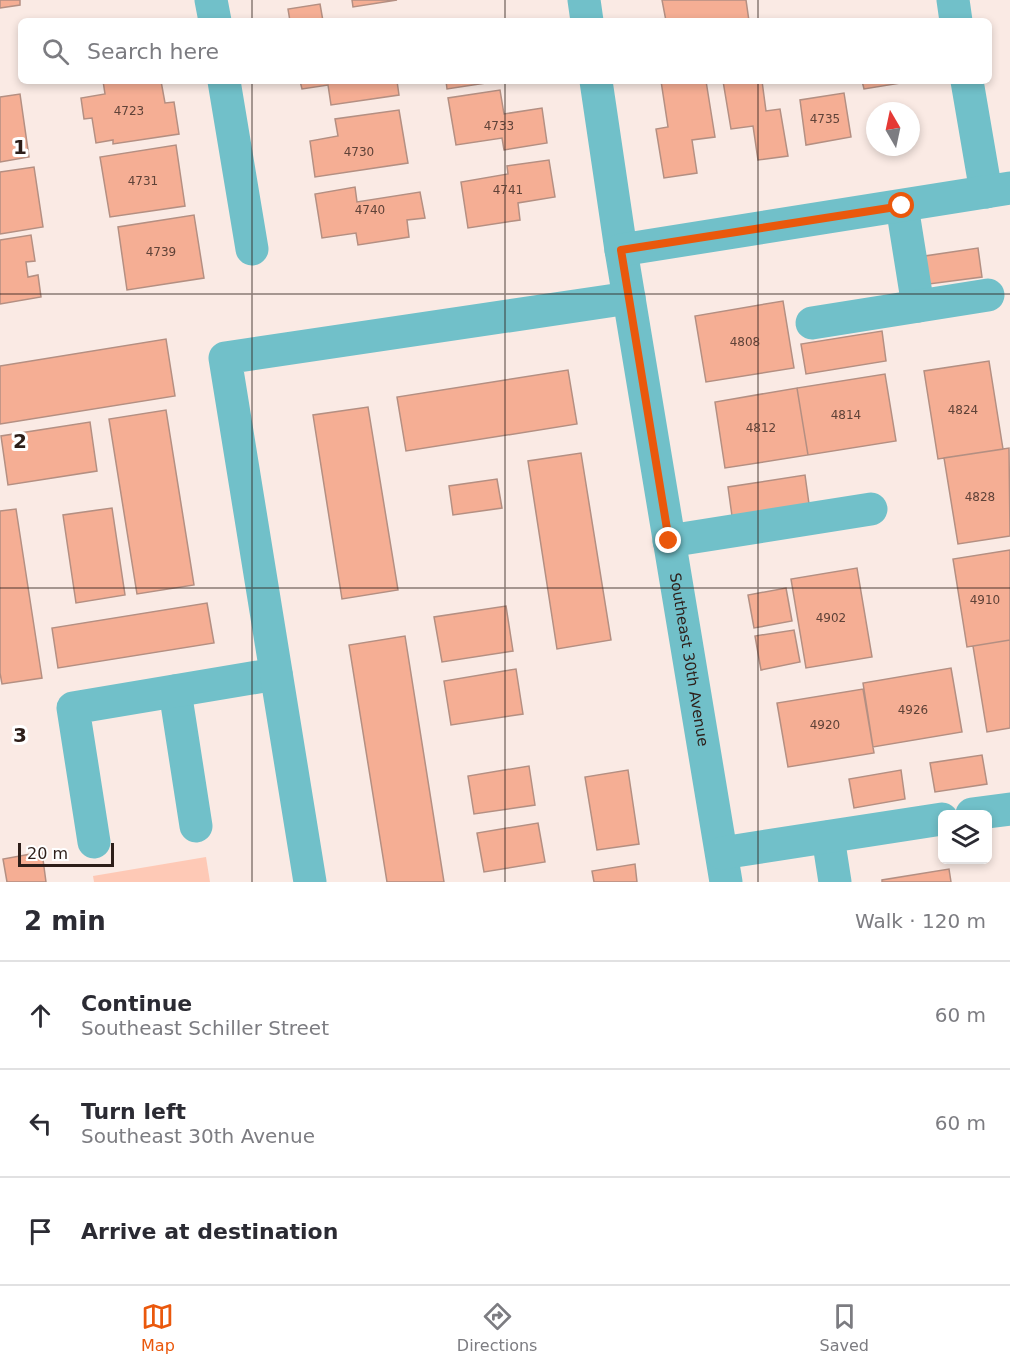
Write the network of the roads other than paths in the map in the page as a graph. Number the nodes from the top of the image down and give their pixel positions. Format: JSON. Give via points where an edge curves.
{"nodes":[{"id":1,"x":211,"y":0,"type":"edge"},
{"id":2,"x":584,"y":0,"type":"edge"},
{"id":3,"x":953,"y":0,"type":"edge"},
{"id":4,"x":214,"y":18,"type":"edge"},
{"id":5,"x":587,"y":18,"type":"edge"},
{"id":6,"x":956,"y":18,"type":"edge"},
{"id":7,"x":224,"y":84,"type":"edge"},
{"id":8,"x":596,"y":84,"type":"edge"},
{"id":9,"x":968,"y":84,"type":"edge"},
{"id":10,"x":998,"y":190,"type":"edge"},
{"id":11,"x":902,"y":206,"type":"junction"},
{"id":12,"x":252,"y":249,"type":"dead end"},
{"id":13,"x":621,"y":250,"type":"junction"},
{"id":14,"x":988,"y":295,"type":"dead end"},
{"id":15,"x":629,"y":297,"type":"junction"},
{"id":16,"x":918,"y":306,"type":"junction"},
{"id":17,"x":812,"y":323,"type":"dead end"},
{"id":18,"x":871,"y":510,"type":"dead end"},
{"id":19,"x":669,"y":541,"type":"junction"},
{"id":20,"x":276,"y":674,"type":"junction"},
{"id":21,"x":175,"y":691,"type":"junction"},
{"id":22,"x":1010,"y":808,"type":"edge"},
{"id":23,"x":992,"y":811,"type":"edge"},
{"id":24,"x":938,"y":820,"type":"edge"},
{"id":25,"x":196,"y":826,"type":"dead end"},
{"id":26,"x":828,"y":837,"type":"junction"},
{"id":27,"x":94,"y":842,"type":"dead end"},
{"id":28,"x":724,"y":868,"type":"edge"},
{"id":29,"x":310,"y":882,"type":"edge"},
{"id":30,"x":835,"y":882,"type":"edge"}],
"edges":[{"from":1,"to":4,"type":"street"},
{"from":2,"to":5,"type":"street"},
{"from":3,"to":6,"type":"street"},
{"from":7,"to":12,"type":"street"},
{"from":8,"to":13,"type":"street","name":"Southeast 30th Avenue"},
{"from":9,"to":10,"type":"street"},
{"from":10,"to":11,"type":"street"},
{"from":11,"to":13,"type":"street"},
{"from":11,"to":16,"type":"street"},
{"from":13,"to":15,"type":"street","name":"Southeast 30th Avenue"},
{"from":14,"to":16,"type":"street"},
{"from":15,"to":19,"type":"street","name":"Southeast 30th Avenue"},
{"from":15,"to":20,"type":"street","via":[[225,358]]},
{"from":16,"to":17,"type":"street"},
{"from":18,"to":19,"type":"street"},
{"from":19,"to":28,"type":"street","name":"Southeast 30th Avenue"},
{"from":20,"to":21,"type":"street"},
{"from":20,"to":29,"type":"street"},
{"from":21,"to":25,"type":"street"},
{"from":21,"to":27,"type":"street","via":[[74,708]]},
{"from":22,"to":23,"type":"street"},
{"from":24,"to":26,"type":"street"},
{"from":26,"to":28,"type":"street"},
{"from":26,"to":30,"type":"street"}]}
